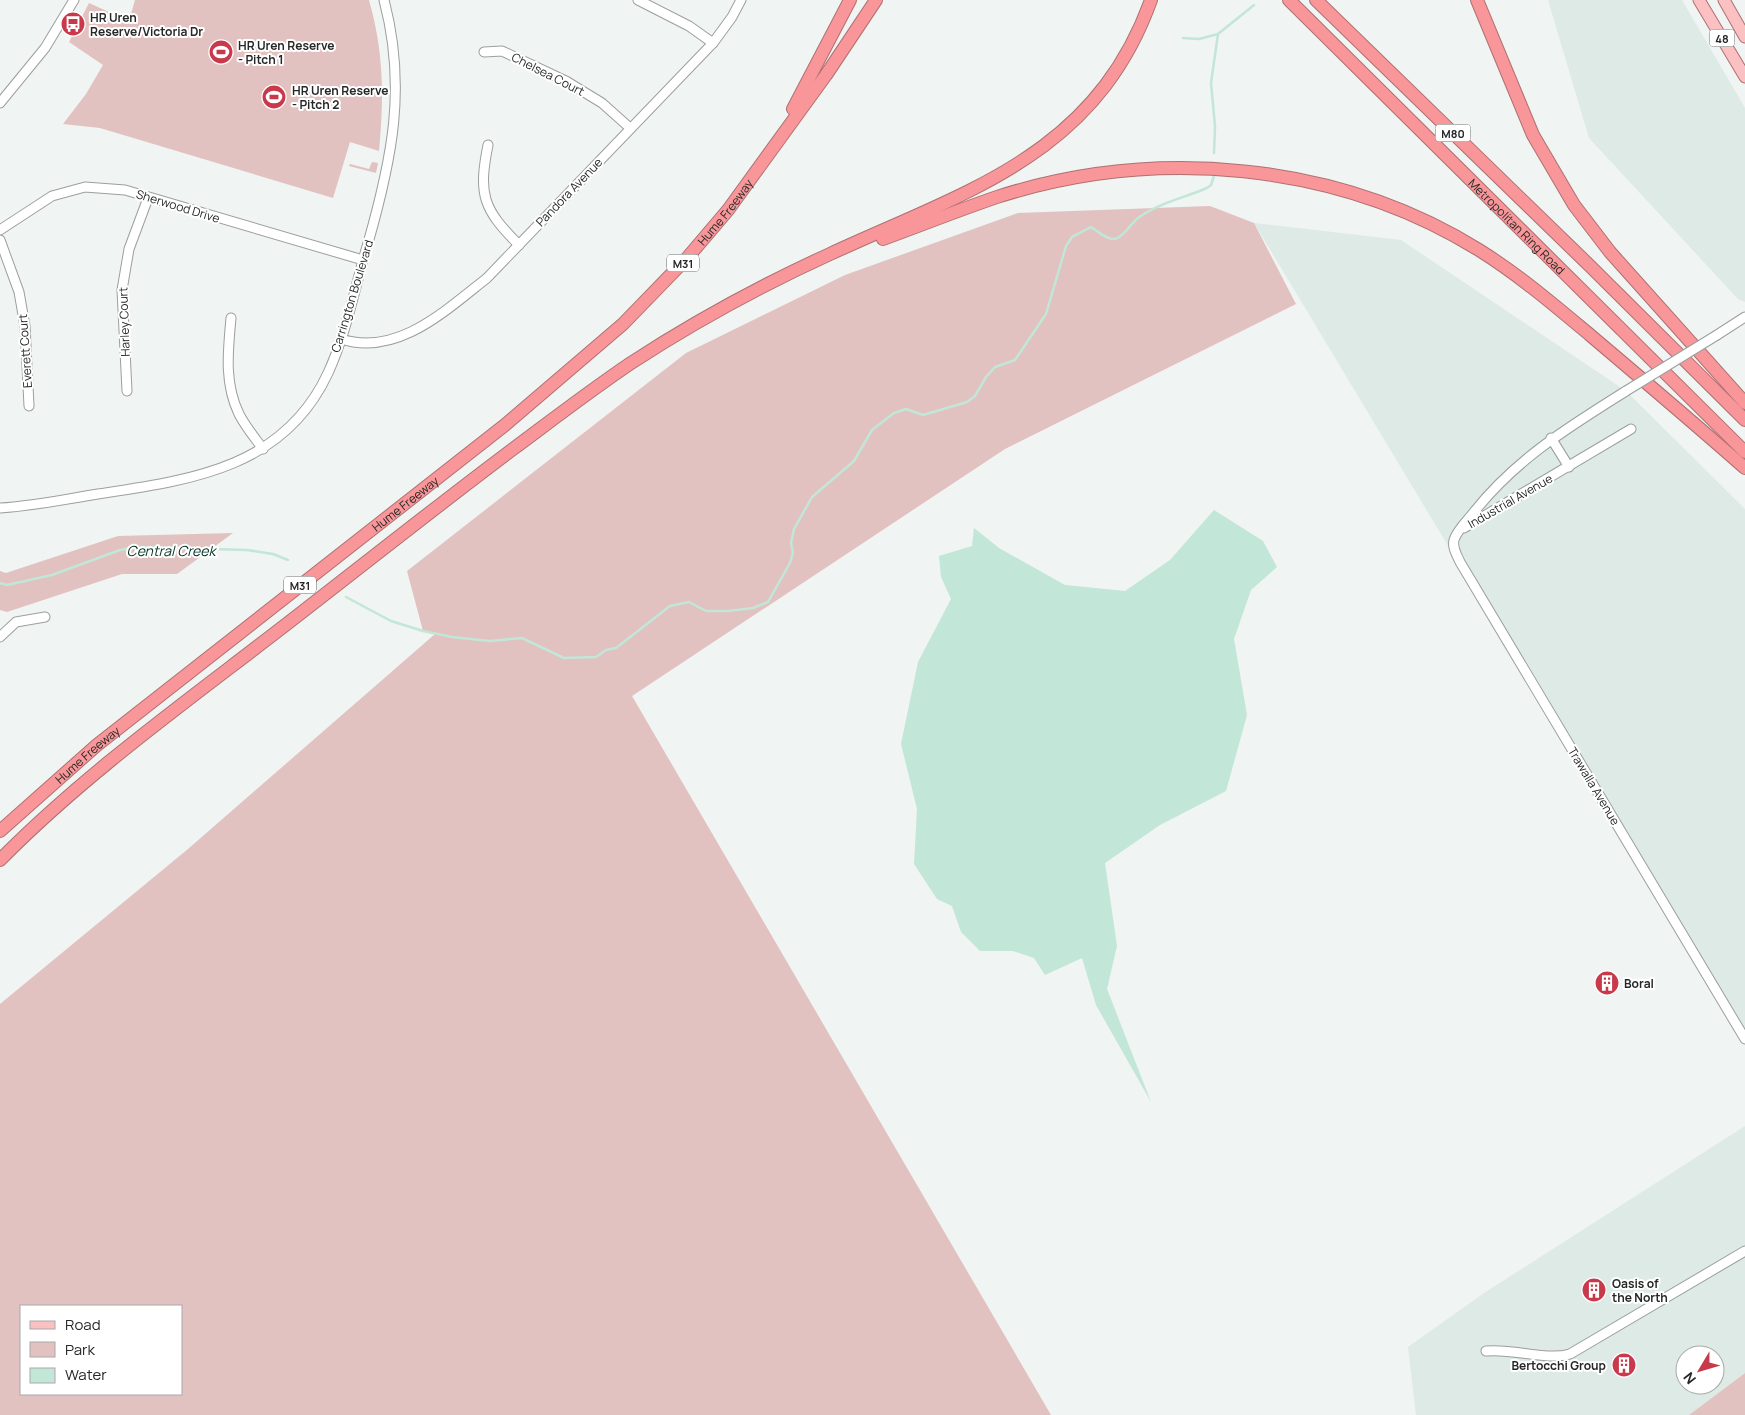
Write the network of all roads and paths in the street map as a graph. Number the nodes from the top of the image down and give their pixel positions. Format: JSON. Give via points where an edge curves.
{"nodes":[{"id":1,"x":74,"y":0,"type":"edge"},
{"id":2,"x":384,"y":0,"type":"edge"},
{"id":3,"x":638,"y":0,"type":"edge"},
{"id":4,"x":741,"y":0,"type":"edge"},
{"id":5,"x":850,"y":0,"type":"edge"},
{"id":6,"x":876,"y":0,"type":"edge"},
{"id":7,"x":1151,"y":0,"type":"edge"},
{"id":8,"x":1289,"y":0,"type":"edge"},
{"id":9,"x":1316,"y":0,"type":"edge"},
{"id":10,"x":1477,"y":0,"type":"edge"},
{"id":11,"x":1699,"y":0,"type":"edge"},
{"id":12,"x":1724,"y":0,"type":"edge"},
{"id":13,"x":1745,"y":37,"type":"edge"},
{"id":14,"x":713,"y":43,"type":"junction"},
{"id":15,"x":484,"y":52,"type":"dead end"},
{"id":16,"x":1745,"y":77,"type":"edge"},
{"id":17,"x":19,"y":79,"type":"junction"},
{"id":18,"x":0,"y":91,"type":"edge"},
{"id":19,"x":0,"y":103,"type":"edge"},
{"id":20,"x":630,"y":128,"type":"junction"},
{"id":21,"x":776,"y":143,"type":"junction"},
{"id":22,"x":488,"y":145,"type":"dead end"},
{"id":23,"x":148,"y":198,"type":"junction"},
{"id":24,"x":0,"y":230,"type":"edge"},
{"id":25,"x":0,"y":240,"type":"edge"},
{"id":26,"x":519,"y":245,"type":"junction"},
{"id":27,"x":363,"y":260,"type":"junction"},
{"id":28,"x":787,"y":275,"type":"junction"},
{"id":29,"x":1745,"y":317,"type":"edge"},
{"id":30,"x":231,"y":318,"type":"dead end"},
{"id":31,"x":342,"y":336,"type":"junction"},
{"id":32,"x":127,"y":391,"type":"dead end"},
{"id":33,"x":1745,"y":403,"type":"edge"},
{"id":34,"x":29,"y":406,"type":"dead end"},
{"id":35,"x":1745,"y":420,"type":"edge"},
{"id":36,"x":1631,"y":429,"type":"dead end"},
{"id":37,"x":1551,"y":438,"type":"junction"},
{"id":38,"x":263,"y":450,"type":"junction"},
{"id":39,"x":1745,"y":452,"type":"edge"},
{"id":40,"x":1569,"y":467,"type":"junction"},
{"id":41,"x":1745,"y":468,"type":"edge"},
{"id":42,"x":0,"y":508,"type":"edge"},
{"id":43,"x":1460,"y":530,"type":"junction"},
{"id":44,"x":45,"y":617,"type":"dead end"},
{"id":45,"x":0,"y":637,"type":"edge"},
{"id":46,"x":0,"y":831,"type":"edge"},
{"id":47,"x":0,"y":860,"type":"edge"},
{"id":48,"x":1745,"y":1039,"type":"edge"},
{"id":49,"x":1745,"y":1251,"type":"edge"},
{"id":50,"x":1486,"y":1351,"type":"dead end"}],
"edges":[{"from":1,"to":17,"type":"street","via":[[50,41]]},
{"from":2,"to":27,"type":"street","name":"Carrington Boulevard","via":[[393,36],[395,115],[388,167]]},
{"from":3,"to":14,"type":"street","via":[[689,26]]},
{"from":4,"to":14,"type":"street","name":"Pandora Avenue"},
{"from":5,"to":21,"type":"highway"},
{"from":6,"to":21,"type":"highway"},
{"from":7,"to":28,"type":"highway","via":[[1135,38],[1106,83],[1069,126],[1046,146],[1018,166],[975,189]]},
{"from":8,"to":39,"type":"highway","name":"Metropolitan Ring Road","number":"M80"},
{"from":9,"to":35,"type":"highway","name":"Metropolitan Ring Road","number":"M80"},
{"from":10,"to":33,"type":"highway","via":[[1533,135],[1574,205],[1610,252]]},
{"from":11,"to":16,"type":"main road","number":"48"},
{"from":12,"to":13,"type":"main road","number":"48"},
{"from":14,"to":20,"type":"street","name":"Pandora Avenue"},
{"from":15,"to":20,"type":"street","name":"Chelsea Court","via":[[502,51],[566,81],[602,103]]},
{"from":17,"to":18,"type":"street"},
{"from":17,"to":19,"type":"street"},
{"from":20,"to":26,"type":"street","name":"Pandora Avenue"},
{"from":21,"to":46,"type":"highway","name":"Hume Freeway","number":"M31","via":[[701,242],[600,346],[505,425],[96,745]]},
{"from":22,"to":26,"type":"street","via":[[482,188],[496,220]]},
{"from":23,"to":24,"type":"street","name":"Sherwood Drive","via":[[125,190],[85,187],[52,196]]},
{"from":23,"to":27,"type":"street","name":"Sherwood Drive"},
{"from":23,"to":32,"type":"street","name":"Harley Court","via":[[129,249],[122,290]]},
{"from":25,"to":34,"type":"street","name":"Everett Court","via":[[19,292],[25,326]]},
{"from":26,"to":31,"type":"street","name":"Pandora Avenue","via":[[487,278],[410,334],[385,342]]},
{"from":27,"to":31,"type":"street","name":"Carrington Boulevard"},
{"from":28,"to":41,"type":"highway","via":[[999,197],[1077,178],[1125,170],[1205,168],[1258,172],[1309,182],[1407,213],[1452,234],[1493,259],[1552,304]]},
{"from":28,"to":47,"type":"highway","name":"Hume Freeway","number":"M31","via":[[656,347],[561,413],[109,763]]},
{"from":29,"to":37,"type":"street","name":"Industrial Avenue","bridge":true},
{"from":30,"to":38,"type":"street","via":[[228,387],[239,414]]},
{"from":31,"to":38,"type":"street","name":"Carrington Boulevard","via":[[328,374],[308,406],[288,430]]},
{"from":36,"to":40,"type":"street","name":"Industrial Avenue"},
{"from":37,"to":40,"type":"street"},
{"from":37,"to":43,"type":"street","name":"Industrial Avenue","via":[[1488,494]]},
{"from":38,"to":42,"type":"street","name":"Carrington Boulevard","via":[[204,474],[145,487]]},
{"from":40,"to":43,"type":"street","name":"Industrial Avenue"},
{"from":43,"to":48,"type":"street","name":"Trawalla Avenue","via":[[1454,547],[1460,562]]},
{"from":44,"to":45,"type":"street","via":[[16,622]]},
{"from":49,"to":50,"type":"street","via":[[1570,1354]]}]}
